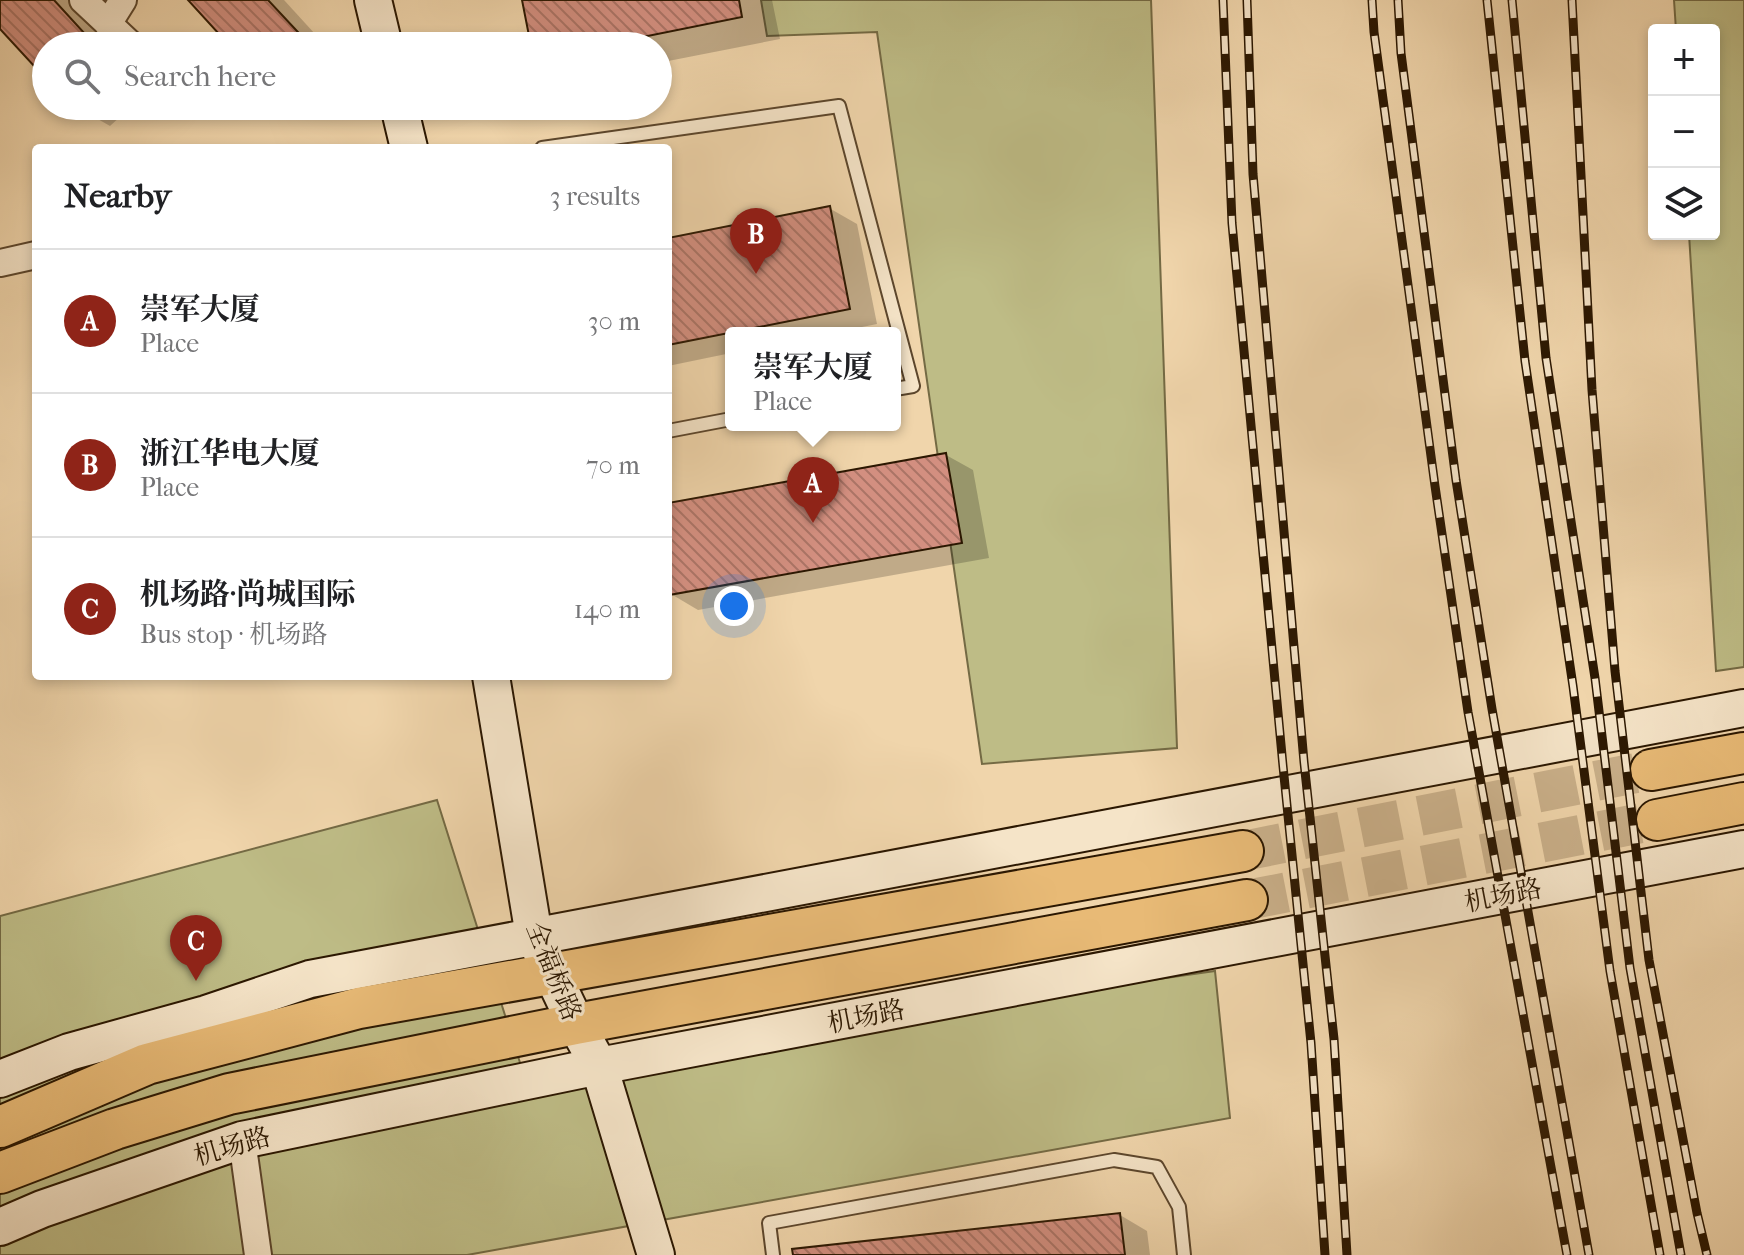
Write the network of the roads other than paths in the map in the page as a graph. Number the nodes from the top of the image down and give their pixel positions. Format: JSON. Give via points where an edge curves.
{"nodes":[{"id":1,"x":83,"y":0,"type":"edge"},
{"id":2,"x":123,"y":0,"type":"edge"},
{"id":3,"x":373,"y":0,"type":"edge"},
{"id":4,"x":108,"y":24,"type":"junction"},
{"id":5,"x":117,"y":32,"type":"edge"},
{"id":6,"x":381,"y":32,"type":"edge"},
{"id":7,"x":402,"y":120,"type":"edge"},
{"id":8,"x":408,"y":144,"type":"edge"},
{"id":9,"x":570,"y":144,"type":"edge"},
{"id":10,"x":32,"y":256,"type":"edge"},
{"id":11,"x":0,"y":263,"type":"edge"},
{"id":12,"x":897,"y":327,"type":"edge"},
{"id":13,"x":901,"y":341,"type":"edge"},
{"id":14,"x":901,"y":388,"type":"edge"},
{"id":15,"x":725,"y":420,"type":"edge"},
{"id":16,"x":672,"y":430,"type":"edge"},
{"id":17,"x":492,"y":680,"type":"edge"},
{"id":18,"x":1744,"y":708,"type":"edge"},
{"id":19,"x":1744,"y":753,"type":"edge"},
{"id":20,"x":1651,"y":770,"type":"tunnel mouth"},
{"id":21,"x":1744,"y":803,"type":"edge"},
{"id":22,"x":1657,"y":820,"type":"tunnel mouth"},
{"id":23,"x":1744,"y":849,"type":"edge"},
{"id":24,"x":1243,"y":851,"type":"tunnel mouth"},
{"id":25,"x":1247,"y":900,"type":"tunnel mouth"},
{"id":26,"x":534,"y":936,"type":"junction"},
{"id":27,"x":552,"y":973,"type":"junction"},
{"id":28,"x":576,"y":1024,"type":"junction"},
{"id":29,"x":599,"y":1066,"type":"junction"},
{"id":30,"x":0,"y":1079,"type":"edge"},
{"id":31,"x":0,"y":1127,"type":"edge"},
{"id":32,"x":242,"y":1140,"type":"junction"},
{"id":33,"x":0,"y":1173,"type":"edge"},
{"id":34,"x":0,"y":1227,"type":"edge"},
{"id":35,"x":258,"y":1255,"type":"edge"},
{"id":36,"x":656,"y":1255,"type":"edge"},
{"id":37,"x":773,"y":1255,"type":"edge"},
{"id":38,"x":1184,"y":1255,"type":"edge"}],
"edges":[{"from":1,"to":4,"type":"street"},
{"from":2,"to":4,"type":"street"},
{"from":3,"to":6,"type":"main road"},
{"from":4,"to":5,"type":"street"},
{"from":7,"to":8,"type":"main road"},
{"from":9,"to":12,"type":"lane","via":[[839,106]]},
{"from":10,"to":11,"type":"street"},
{"from":13,"to":14,"type":"lane","via":[[913,386]]},
{"from":15,"to":16,"type":"lane"},
{"from":17,"to":26,"type":"main road","name":"全福桥路"},
{"from":18,"to":26,"type":"main road"},
{"from":19,"to":20,"type":"main road"},
{"from":21,"to":22,"type":"main road"},
{"from":23,"to":29,"type":"main road","name":"机场路"},
{"from":24,"to":27,"type":"main road"},
{"from":25,"to":28,"type":"main road","name":"机场路"},
{"from":26,"to":27,"type":"main road","name":"全福桥路"},
{"from":26,"to":30,"type":"main road","via":[[310,979],[69,1052]]},
{"from":27,"to":28,"type":"main road","name":"全福桥路"},
{"from":27,"to":31,"type":"main road","via":[[359,1008],[147,1064]]},
{"from":28,"to":29,"type":"main road","name":"全福桥路"},
{"from":28,"to":33,"type":"main road","name":"机场路","via":[[229,1094],[115,1129]]},
{"from":29,"to":32,"type":"main road","name":"机场路"},
{"from":29,"to":36,"type":"main road","name":"全福桥路"},
{"from":32,"to":34,"type":"main road","name":"机场路"},
{"from":32,"to":35,"type":"street"},
{"from":37,"to":38,"type":"lane","via":[[769,1223],[1114,1160],[1157,1167],[1179,1207]]}]}
